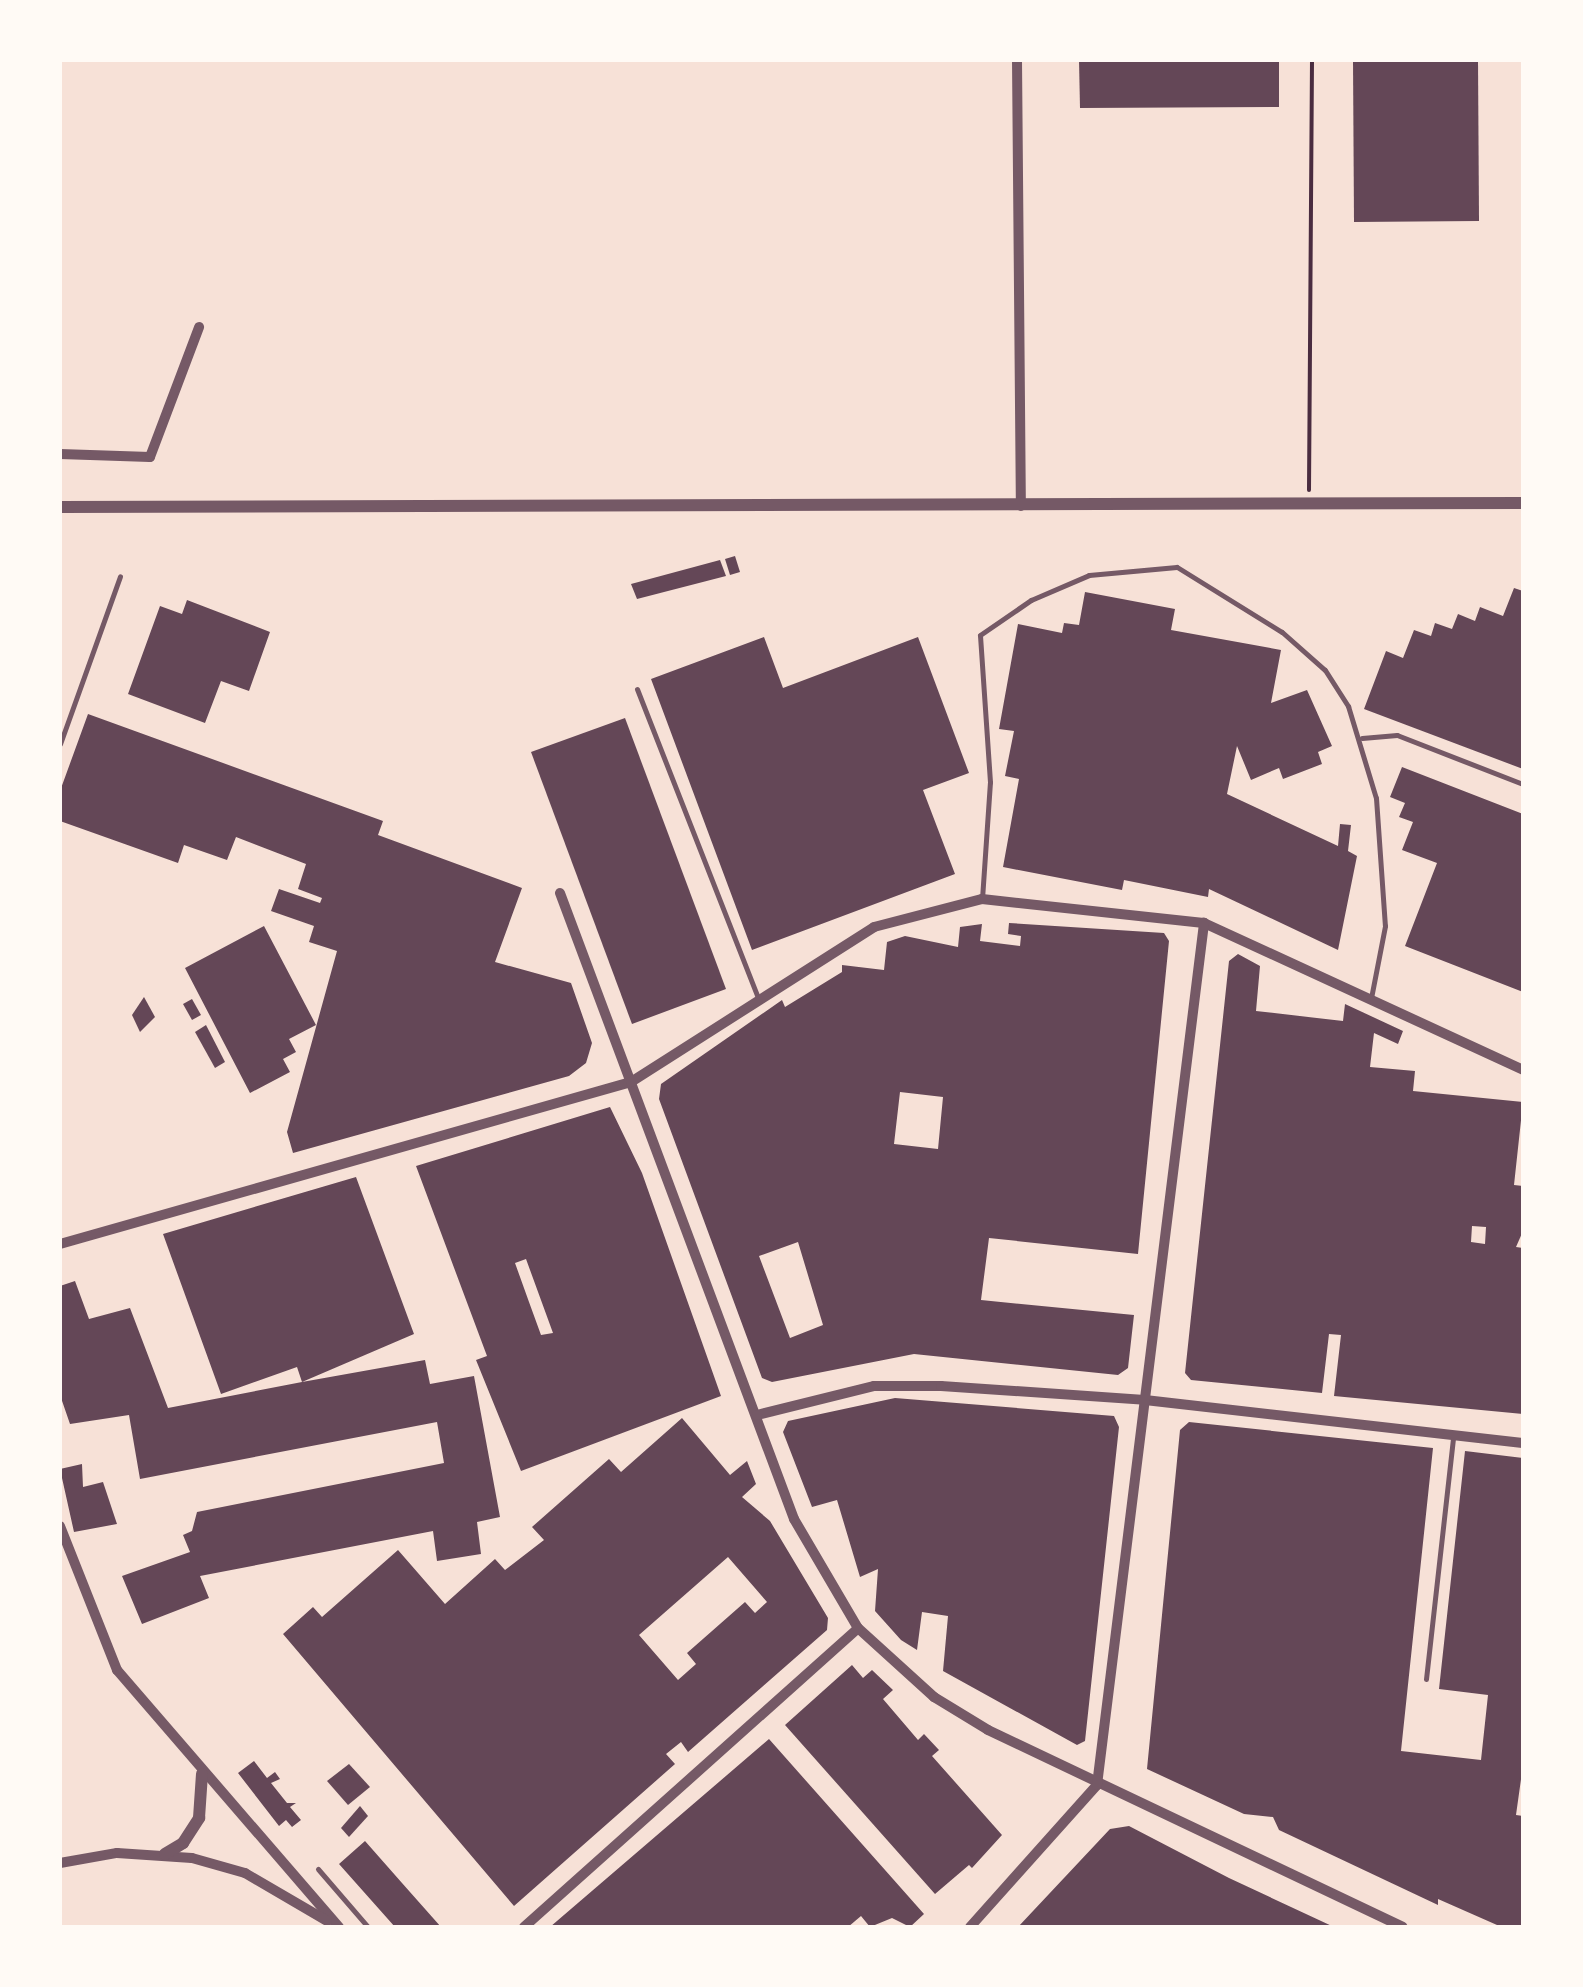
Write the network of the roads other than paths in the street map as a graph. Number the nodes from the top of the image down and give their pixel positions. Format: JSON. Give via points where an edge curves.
{"nodes":[{"id":1,"x":1017,"y":60,"type":"edge"},
{"id":2,"x":199,"y":327,"type":"dead end"},
{"id":3,"x":60,"y":454,"type":"edge"},
{"id":4,"x":1523,"y":504,"type":"edge"},
{"id":5,"x":1021,"y":506,"type":"junction"},
{"id":6,"x":60,"y":507,"type":"edge"},
{"id":7,"x":120,"y":576,"type":"dead end"},
{"id":8,"x":637,"y":689,"type":"dead end"},
{"id":9,"x":1362,"y":738,"type":"junction"},
{"id":10,"x":60,"y":744,"type":"edge"},
{"id":11,"x":1523,"y":784,"type":"edge"},
{"id":12,"x":560,"y":894,"type":"dead end"},
{"id":13,"x":982,"y":899,"type":"junction"},
{"id":14,"x":1204,"y":923,"type":"junction"},
{"id":15,"x":758,"y":998,"type":"junction"},
{"id":16,"x":1372,"y":998,"type":"junction"},
{"id":17,"x":1523,"y":1070,"type":"edge"},
{"id":18,"x":631,"y":1082,"type":"junction"},
{"id":19,"x":60,"y":1244,"type":"edge"},
{"id":20,"x":1145,"y":1400,"type":"junction"},
{"id":21,"x":757,"y":1415,"type":"junction"},
{"id":22,"x":1453,"y":1434,"type":"junction"},
{"id":23,"x":1523,"y":1443,"type":"edge"},
{"id":24,"x":60,"y":1526,"type":"edge"},
{"id":25,"x":858,"y":1628,"type":"junction"},
{"id":26,"x":1426,"y":1679,"type":"dead end"},
{"id":27,"x":202,"y":1774,"type":"junction"},
{"id":28,"x":1097,"y":1785,"type":"junction"},
{"id":29,"x":165,"y":1854,"type":"junction"},
{"id":30,"x":60,"y":1864,"type":"edge"},
{"id":31,"x":318,"y":1869,"type":"dead end"},
{"id":32,"x":338,"y":1927,"type":"edge"},
{"id":33,"x":368,"y":1927,"type":"edge"},
{"id":34,"x":524,"y":1927,"type":"edge"},
{"id":35,"x":970,"y":1927,"type":"edge"},
{"id":36,"x":1403,"y":1927,"type":"edge"}],
"edges":[{"from":1,"to":5,"type":"street"},
{"from":2,"to":3,"type":"street","via":[[150,457]]},
{"from":4,"to":5,"type":"street"},
{"from":5,"to":6,"type":"street"},
{"from":7,"to":10,"type":"lane"},
{"from":8,"to":15,"type":"lane"},
{"from":9,"to":11,"type":"lane","via":[[1397,735]]},
{"from":9,"to":13,"type":"lane","via":[[1325,670],[1282,632],[1191,574],[1177,567],[1089,575],[1031,600],[980,635],[990,782]]},
{"from":9,"to":16,"type":"lane","via":[[1376,798],[1385,926]]},
{"from":12,"to":18,"type":"street"},
{"from":13,"to":14,"type":"street"},
{"from":13,"to":15,"type":"street","via":[[874,927]]},
{"from":14,"to":16,"type":"street"},
{"from":14,"to":20,"type":"street"},
{"from":15,"to":18,"type":"street"},
{"from":16,"to":17,"type":"street"},
{"from":18,"to":19,"type":"street"},
{"from":18,"to":21,"type":"street"},
{"from":20,"to":21,"type":"street","via":[[874,1386]]},
{"from":20,"to":22,"type":"street"},
{"from":20,"to":28,"type":"street"},
{"from":21,"to":25,"type":"street","via":[[794,1519]]},
{"from":22,"to":23,"type":"street"},
{"from":22,"to":26,"type":"lane"},
{"from":24,"to":27,"type":"street","via":[[117,1670]]},
{"from":25,"to":28,"type":"street","via":[[934,1697]]},
{"from":25,"to":34,"type":"street"},
{"from":27,"to":29,"type":"street","via":[[200,1818],[183,1843]]},
{"from":27,"to":32,"type":"street"},
{"from":28,"to":35,"type":"street"},
{"from":28,"to":36,"type":"street"},
{"from":29,"to":30,"type":"street","via":[[118,1853]]},
{"from":29,"to":32,"type":"street","via":[[245,1873]]},
{"from":31,"to":33,"type":"lane"}]}
